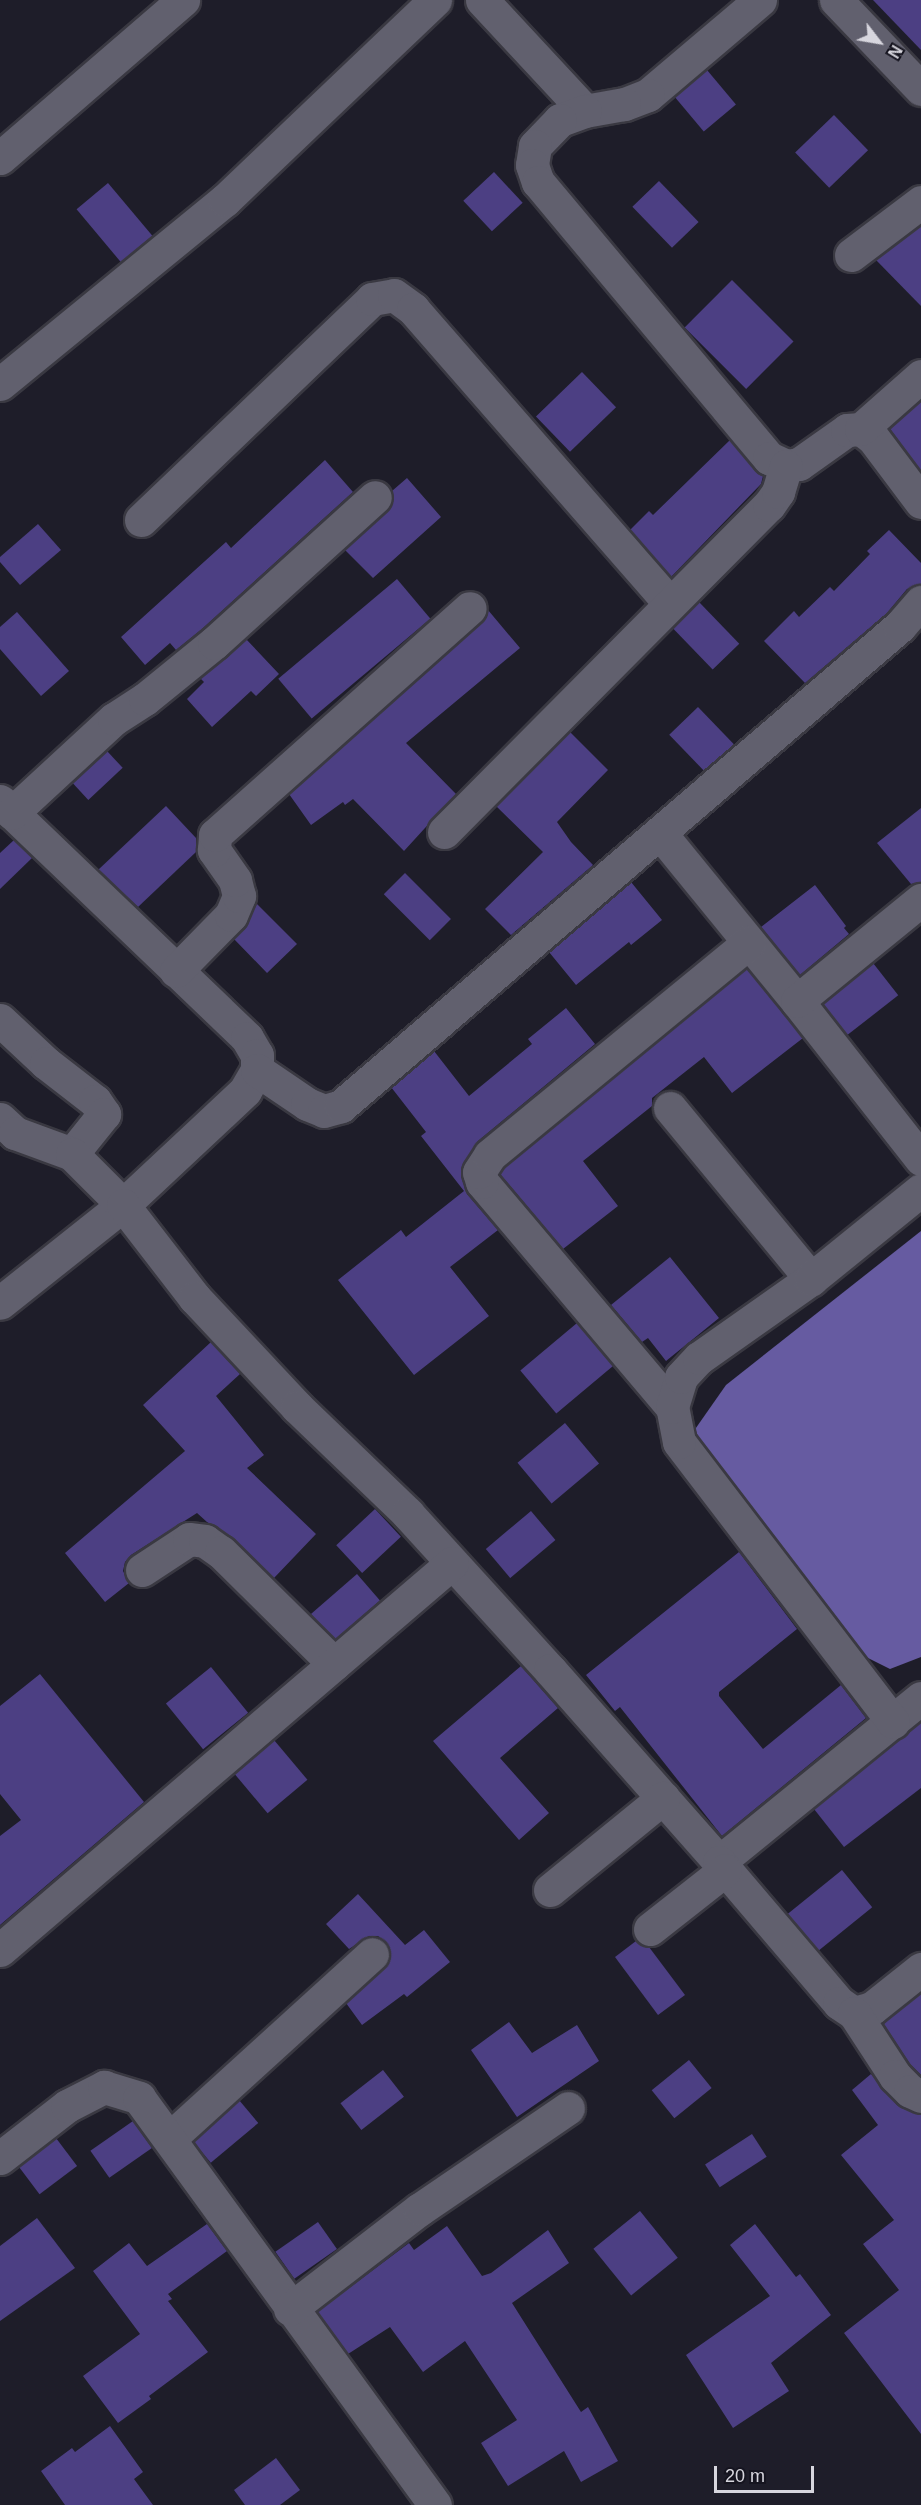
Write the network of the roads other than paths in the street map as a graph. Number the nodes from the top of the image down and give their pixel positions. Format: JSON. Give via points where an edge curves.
{"nodes":[{"id":1,"x":183,"y":0,"type":"edge"},
{"id":2,"x":435,"y":0,"type":"edge"},
{"id":3,"x":482,"y":0,"type":"edge"},
{"id":4,"x":760,"y":0,"type":"edge"},
{"id":5,"x":836,"y":0,"type":"edge"},
{"id":6,"x":921,"y":89,"type":"edge"},
{"id":7,"x":585,"y":111,"type":"junction"},
{"id":8,"x":0,"y":158,"type":"edge"},
{"id":9,"x":921,"y":202,"type":"edge"},
{"id":10,"x":851,"y":255,"type":"dead end"},
{"id":11,"x":921,"y":376,"type":"edge"},
{"id":12,"x":0,"y":384,"type":"edge"},
{"id":13,"x":861,"y":429,"type":"junction"},
{"id":14,"x":786,"y":466,"type":"junction"},
{"id":15,"x":375,"y":497,"type":"dead end"},
{"id":16,"x":921,"y":502,"type":"edge"},
{"id":17,"x":141,"y":520,"type":"dead end"},
{"id":18,"x":921,"y":602,"type":"edge"},
{"id":19,"x":670,"y":604,"type":"junction"},
{"id":20,"x":470,"y":608,"type":"dead end"},
{"id":21,"x":6,"y":807,"type":"edge"},
{"id":22,"x":444,"y":832,"type":"dead end"},
{"id":23,"x":660,"y":833,"type":"junction"},
{"id":24,"x":921,"y":900,"type":"edge"},
{"id":25,"x":749,"y":942,"type":"junction"},
{"id":26,"x":176,"y":971,"type":"junction"},
{"id":27,"x":798,"y":1001,"type":"junction"},
{"id":28,"x":0,"y":1020,"type":"edge"},
{"id":29,"x":257,"y":1071,"type":"junction"},
{"id":30,"x":670,"y":1108,"type":"dead end"},
{"id":31,"x":5,"y":1128,"type":"edge"},
{"id":32,"x":72,"y":1154,"type":"junction"},
{"id":33,"x":921,"y":1159,"type":"edge"},
{"id":34,"x":921,"y":1190,"type":"edge"},
{"id":35,"x":123,"y":1205,"type":"junction"},
{"id":36,"x":811,"y":1279,"type":"junction"},
{"id":37,"x":0,"y":1303,"type":"edge"},
{"id":38,"x":672,"y":1407,"type":"junction"},
{"id":39,"x":452,"y":1563,"type":"junction"},
{"id":40,"x":142,"y":1570,"type":"dead end"},
{"id":41,"x":334,"y":1664,"type":"junction"},
{"id":42,"x":921,"y":1698,"type":"edge"},
{"id":43,"x":893,"y":1722,"type":"junction"},
{"id":44,"x":663,"y":1798,"type":"junction"},
{"id":45,"x":722,"y":1866,"type":"junction"},
{"id":46,"x":550,"y":1890,"type":"dead end"},
{"id":47,"x":650,"y":1929,"type":"dead end"},
{"id":48,"x":0,"y":1950,"type":"edge"},
{"id":49,"x":372,"y":1954,"type":"dead end"},
{"id":50,"x":921,"y":1969,"type":"edge"},
{"id":51,"x":854,"y":2013,"type":"junction"},
{"id":52,"x":921,"y":2096,"type":"edge"},
{"id":53,"x":568,"y":2108,"type":"dead end"},
{"id":54,"x":170,"y":2138,"type":"junction"},
{"id":55,"x":0,"y":2158,"type":"edge"},
{"id":56,"x":290,"y":2309,"type":"junction"},
{"id":57,"x":435,"y":2505,"type":"edge"}],
"edges":[{"from":1,"to":8,"type":"street"},
{"from":2,"to":12,"type":"street","via":[[225,200]]},
{"from":3,"to":7,"type":"street"},
{"from":4,"to":7,"type":"street","via":[[648,95]]},
{"from":5,"to":6,"type":"street"},
{"from":7,"to":14,"type":"street","via":[[560,120],[535,146],[531,165],[538,182],[769,458]]},
{"from":9,"to":10,"type":"street"},
{"from":11,"to":13,"type":"street"},
{"from":13,"to":14,"type":"street","via":[[847,430],[799,464]]},
{"from":13,"to":16,"type":"street","via":[[873,438]]},
{"from":14,"to":19,"type":"street","via":[[769,506]]},
{"from":15,"to":21,"type":"street","via":[[214,643]]},
{"from":17,"to":19,"type":"street","via":[[372,299],[394,295],[413,309]]},
{"from":18,"to":23,"type":"street","via":[[900,626]]},
{"from":19,"to":22,"type":"street"},
{"from":20,"to":26,"type":"street","via":[[214,835],[214,850],[235,880],[239,896],[231,915]]},
{"from":21,"to":26,"type":"street"},
{"from":23,"to":25,"type":"street"},
{"from":23,"to":29,"type":"street","via":[[341,1106],[324,1111],[307,1104]]},
{"from":24,"to":27,"type":"street"},
{"from":25,"to":27,"type":"street"},
{"from":25,"to":38,"type":"street","via":[[490,1155],[479,1172],[482,1182]]},
{"from":26,"to":29,"type":"street","via":[[247,1038],[257,1055]]},
{"from":27,"to":33,"type":"street"},
{"from":28,"to":32,"type":"street","via":[[95,1101],[104,1114]]},
{"from":29,"to":35,"type":"street","via":[[245,1091]]},
{"from":30,"to":36,"type":"street"},
{"from":31,"to":32,"type":"street"},
{"from":32,"to":35,"type":"street"},
{"from":34,"to":36,"type":"street"},
{"from":35,"to":37,"type":"street"},
{"from":35,"to":39,"type":"street","via":[[195,1298]]},
{"from":36,"to":38,"type":"street","via":[[699,1358],[681,1377]]},
{"from":38,"to":43,"type":"street","via":[[679,1442]]},
{"from":39,"to":41,"type":"street"},
{"from":39,"to":44,"type":"street"},
{"from":40,"to":41,"type":"street","via":[[189,1539],[205,1540]]},
{"from":41,"to":48,"type":"street"},
{"from":42,"to":43,"type":"street"},
{"from":43,"to":45,"type":"street"},
{"from":44,"to":45,"type":"street"},
{"from":44,"to":46,"type":"street"},
{"from":45,"to":47,"type":"street"},
{"from":45,"to":51,"type":"street","via":[[839,2003]]},
{"from":49,"to":54,"type":"street"},
{"from":50,"to":51,"type":"street","via":[[872,2008]]},
{"from":51,"to":52,"type":"street","via":[[895,2076]]},
{"from":53,"to":56,"type":"street","via":[[420,2209]]},
{"from":54,"to":55,"type":"street","via":[[138,2098],[104,2087],[67,2106]]},
{"from":54,"to":56,"type":"street"},
{"from":56,"to":57,"type":"street"}]}
